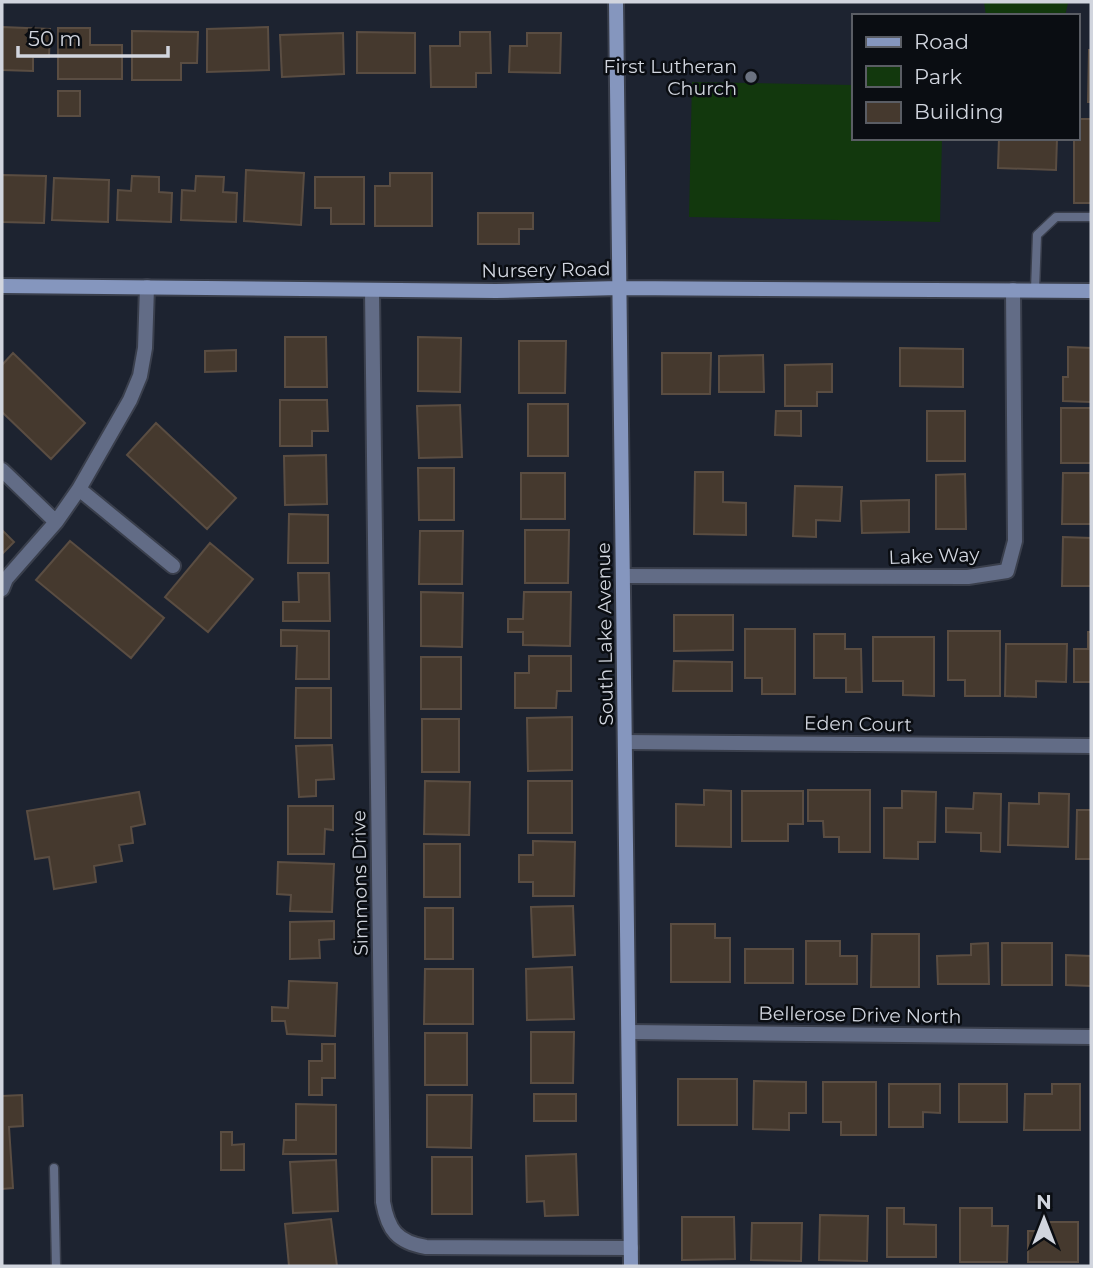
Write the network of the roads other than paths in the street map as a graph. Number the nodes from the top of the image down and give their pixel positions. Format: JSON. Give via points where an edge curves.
{"nodes":[{"id":1,"x":615,"y":2,"type":"edge"},
{"id":2,"x":1091,"y":217,"type":"edge"},
{"id":3,"x":2,"y":286,"type":"edge"},
{"id":4,"x":147,"y":287,"type":"junction"},
{"id":5,"x":620,"y":288,"type":"junction"},
{"id":6,"x":372,"y":290,"type":"junction"},
{"id":7,"x":1013,"y":290,"type":"junction"},
{"id":8,"x":1035,"y":290,"type":"junction"},
{"id":9,"x":1091,"y":291,"type":"edge"},
{"id":10,"x":2,"y":470,"type":"edge"},
{"id":11,"x":79,"y":489,"type":"junction"},
{"id":12,"x":57,"y":522,"type":"junction"},
{"id":13,"x":173,"y":566,"type":"dead end"},
{"id":14,"x":623,"y":576,"type":"junction"},
{"id":15,"x":2,"y":589,"type":"edge"},
{"id":16,"x":625,"y":742,"type":"junction"},
{"id":17,"x":1091,"y":746,"type":"edge"},
{"id":18,"x":629,"y":1032,"type":"junction"},
{"id":19,"x":1091,"y":1037,"type":"edge"},
{"id":20,"x":54,"y":1168,"type":"dead end"},
{"id":21,"x":631,"y":1248,"type":"junction"},
{"id":22,"x":56,"y":1266,"type":"edge"},
{"id":23,"x":631,"y":1266,"type":"edge"}],
"edges":[{"from":1,"to":5,"type":"street","name":"South Lake Avenue"},
{"from":2,"to":8,"type":"lane","via":[[1056,217],[1037,235]]},
{"from":3,"to":4,"type":"street","name":"Nursery Road"},
{"from":4,"to":6,"type":"street","name":"Nursery Road"},
{"from":4,"to":11,"type":"street","via":[[140,376]]},
{"from":5,"to":6,"type":"street","name":"Nursery Road"},
{"from":5,"to":7,"type":"street","name":"Nursery Road"},
{"from":5,"to":14,"type":"street","name":"South Lake Avenue"},
{"from":6,"to":21,"type":"street","name":"Simmons Drive","via":[[386,1220],[410,1244],[426,1247]]},
{"from":7,"to":8,"type":"street","name":"Nursery Road"},
{"from":7,"to":14,"type":"street","name":"Lake Way","via":[[1015,541],[1007,571],[968,577]]},
{"from":8,"to":9,"type":"street","name":"Nursery Road"},
{"from":10,"to":12,"type":"street"},
{"from":11,"to":12,"type":"street"},
{"from":11,"to":13,"type":"street"},
{"from":12,"to":15,"type":"street"},
{"from":14,"to":16,"type":"street","name":"South Lake Avenue"},
{"from":16,"to":17,"type":"street","name":"Eden Court"},
{"from":16,"to":18,"type":"street","name":"South Lake Avenue"},
{"from":18,"to":19,"type":"street","name":"Bellerose Drive North"},
{"from":18,"to":21,"type":"street","name":"South Lake Avenue"},
{"from":20,"to":22,"type":"lane"},
{"from":21,"to":23,"type":"street","name":"South Lake Avenue"}]}
